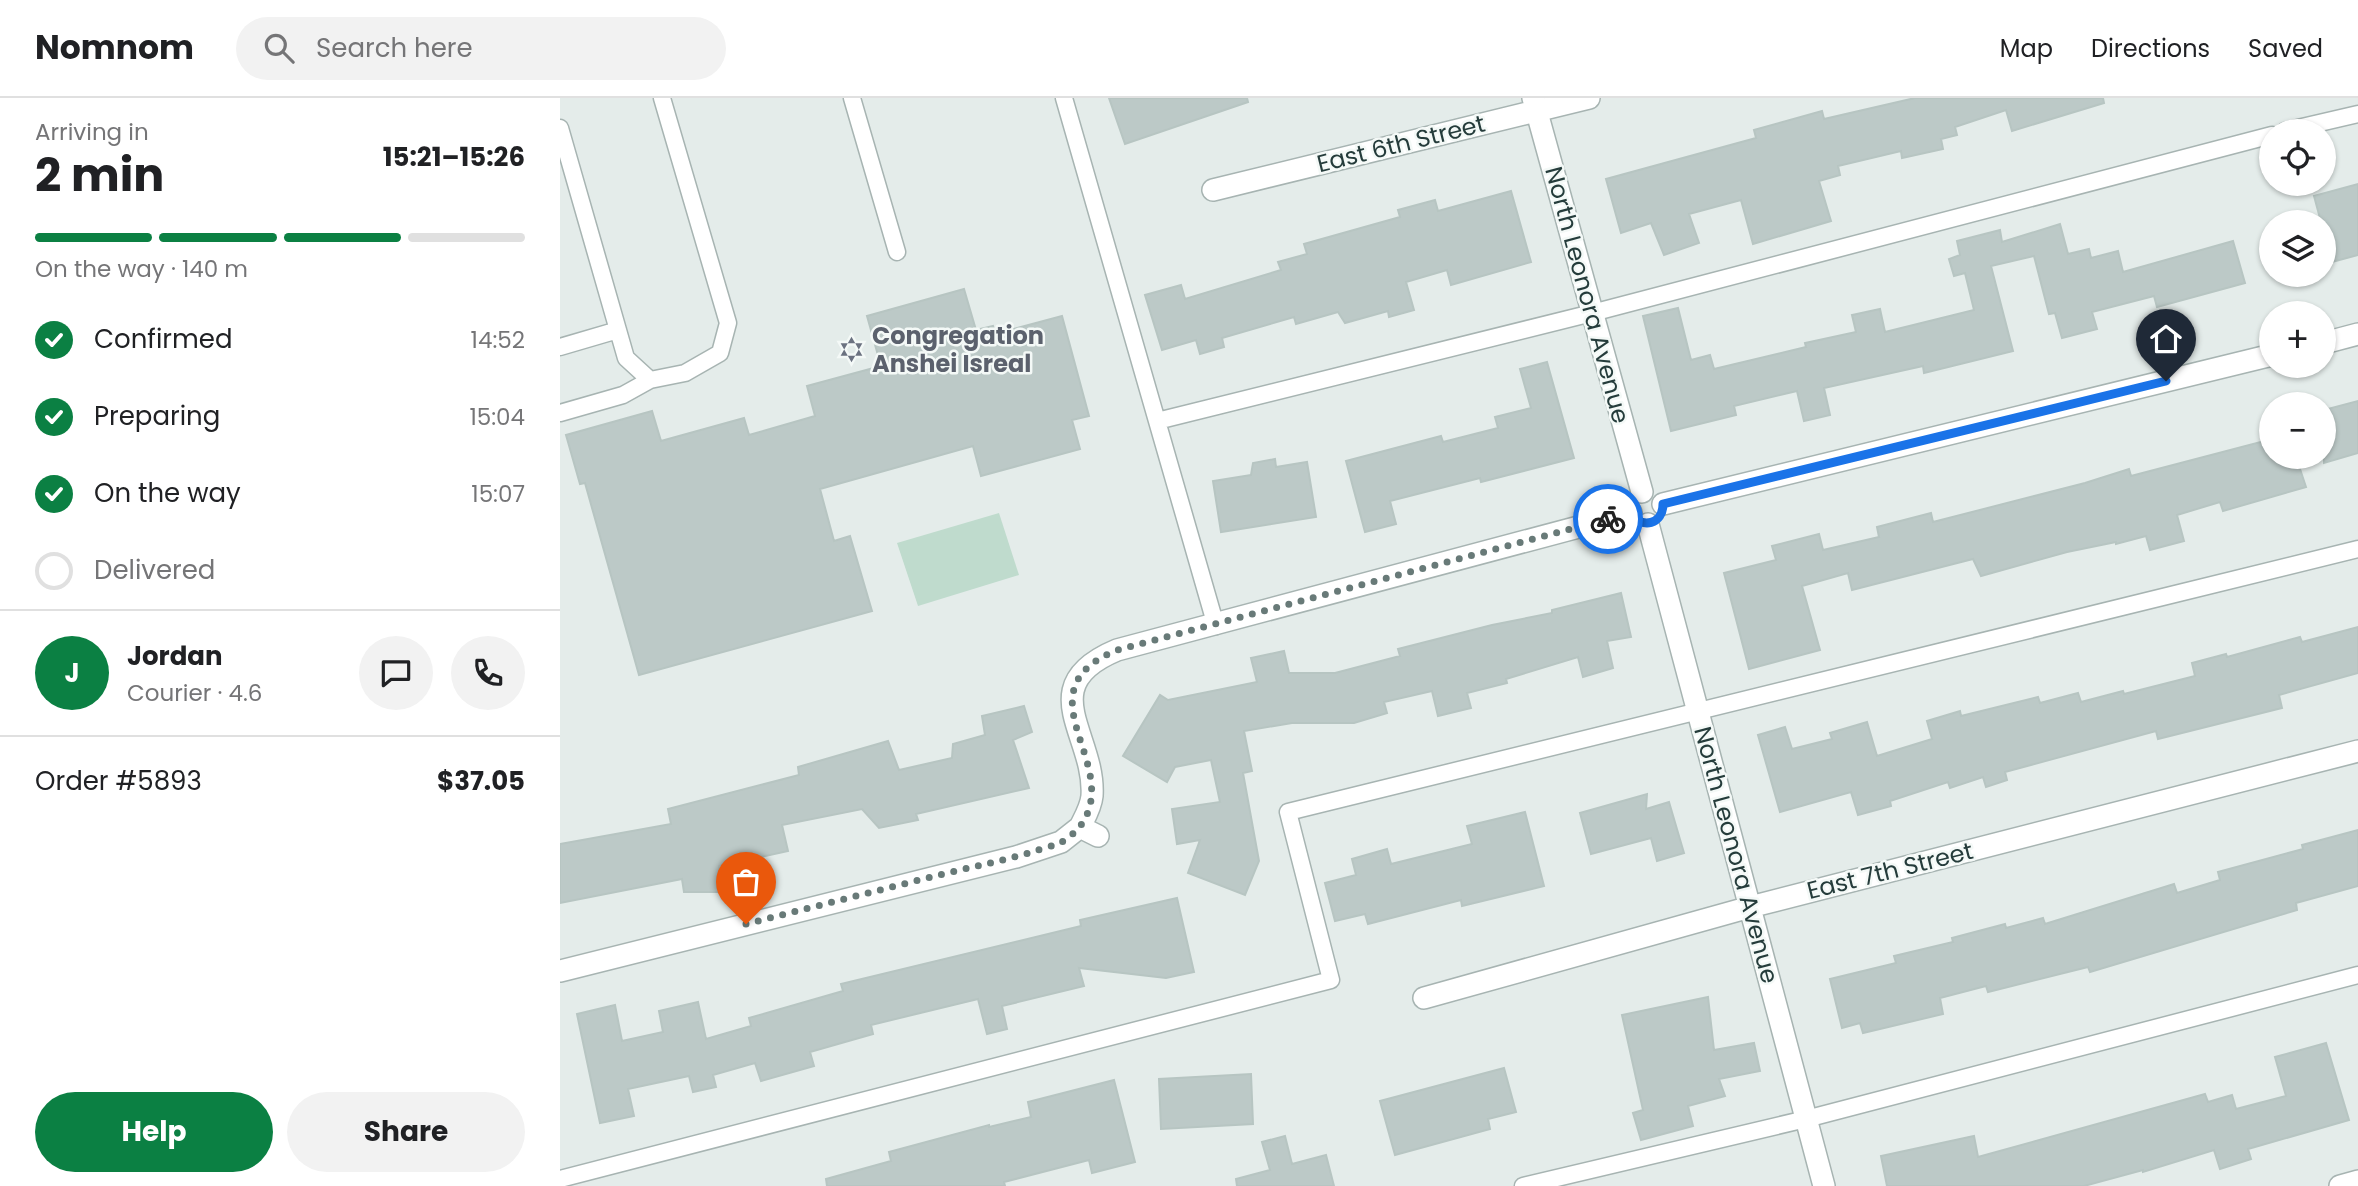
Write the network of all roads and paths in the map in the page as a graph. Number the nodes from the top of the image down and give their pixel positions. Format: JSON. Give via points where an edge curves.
{"nodes":[{"id":1,"x":662,"y":98,"type":"edge"},
{"id":2,"x":852,"y":98,"type":"edge"},
{"id":3,"x":1064,"y":98,"type":"edge"},
{"id":4,"x":1589,"y":98,"type":"edge"},
{"id":5,"x":1535,"y":105,"type":"edge"},
{"id":6,"x":2358,"y":114,"type":"edge"},
{"id":7,"x":2336,"y":119,"type":"edge"},
{"id":8,"x":560,"y":128,"type":"edge"},
{"id":9,"x":2259,"y":138,"type":"edge"},
{"id":10,"x":1213,"y":190,"type":"dead end"},
{"id":11,"x":898,"y":252,"type":"dead end"},
{"id":12,"x":1592,"y":313,"type":"junction"},
{"id":13,"x":618,"y":331,"type":"junction"},
{"id":14,"x":2358,"y":334,"type":"edge"},
{"id":15,"x":2336,"y":340,"type":"edge"},
{"id":16,"x":560,"y":347,"type":"edge"},
{"id":17,"x":2259,"y":358,"type":"edge"},
{"id":18,"x":650,"y":380,"type":"junction"},
{"id":19,"x":560,"y":413,"type":"edge"},
{"id":20,"x":1157,"y":421,"type":"junction"},
{"id":21,"x":1642,"y":492,"type":"junction"},
{"id":22,"x":1663,"y":504,"type":"junction"},
{"id":23,"x":1640,"y":519,"type":"junction"},
{"id":24,"x":2358,"y":549,"type":"edge"},
{"id":25,"x":1216,"y":626,"type":"junction"},
{"id":26,"x":1698,"y":710,"type":"junction"},
{"id":27,"x":2358,"y":751,"type":"edge"},
{"id":28,"x":1750,"y":907,"type":"junction"},
{"id":29,"x":560,"y":971,"type":"edge"},
{"id":30,"x":2358,"y":975,"type":"edge"},
{"id":31,"x":1424,"y":998,"type":"dead end"},
{"id":32,"x":1806,"y":1119,"type":"junction"},
{"id":33,"x":560,"y":1179,"type":"edge"},
{"id":34,"x":2358,"y":1181,"type":"edge"},
{"id":35,"x":1522,"y":1186,"type":"edge"},
{"id":36,"x":1824,"y":1186,"type":"edge"},
{"id":37,"x":2340,"y":1186,"type":"edge"}],
"edges":[{"from":1,"to":18,"type":"lane","via":[[728,323],[720,353],[685,373]]},
{"from":2,"to":11,"type":"lane"},
{"from":3,"to":20,"type":"lane"},
{"from":4,"to":5,"type":"street","name":"East 6th Street"},
{"from":5,"to":10,"type":"street","name":"East 6th Street"},
{"from":5,"to":12,"type":"street","name":"North Leonora Avenue"},
{"from":6,"to":7,"type":"lane"},
{"from":8,"to":13,"type":"lane"},
{"from":9,"to":12,"type":"lane"},
{"from":12,"to":20,"type":"lane"},
{"from":12,"to":21,"type":"street","name":"North Leonora Avenue"},
{"from":13,"to":16,"type":"lane"},
{"from":13,"to":18,"type":"lane","via":[[626,358]]},
{"from":14,"to":15,"type":"street"},
{"from":17,"to":22,"type":"street"},
{"from":18,"to":19,"type":"lane","via":[[623,395]]},
{"from":20,"to":25,"type":"lane"},
{"from":21,"to":22,"type":"street","via":[[1657,495]]},
{"from":21,"to":23,"type":"street","via":[[1630,503]]},
{"from":22,"to":23,"type":"street","via":[[1662,515],[1654,523]]},
{"from":23,"to":25,"type":"street"},
{"from":23,"to":26,"type":"street","name":"North Leonora Avenue"},
{"from":24,"to":26,"type":"lane"},
{"from":25,"to":29,"type":"street","via":[[1117,650],[1095,659],[1079,676],[1072,705],[1090,775],[1089,831],[1016,857]]},
{"from":26,"to":28,"type":"street","name":"North Leonora Avenue"},
{"from":26,"to":33,"type":"lane","via":[[1288,812],[1332,980]]},
{"from":27,"to":28,"type":"street","name":"East 7th Street"},
{"from":28,"to":31,"type":"street","name":"East 7th Street"},
{"from":28,"to":32,"type":"street","name":"North Leonora Avenue"},
{"from":30,"to":32,"type":"lane"},
{"from":32,"to":35,"type":"lane"},
{"from":32,"to":36,"type":"street","name":"North Leonora Avenue"},
{"from":34,"to":37,"type":"street"}]}
